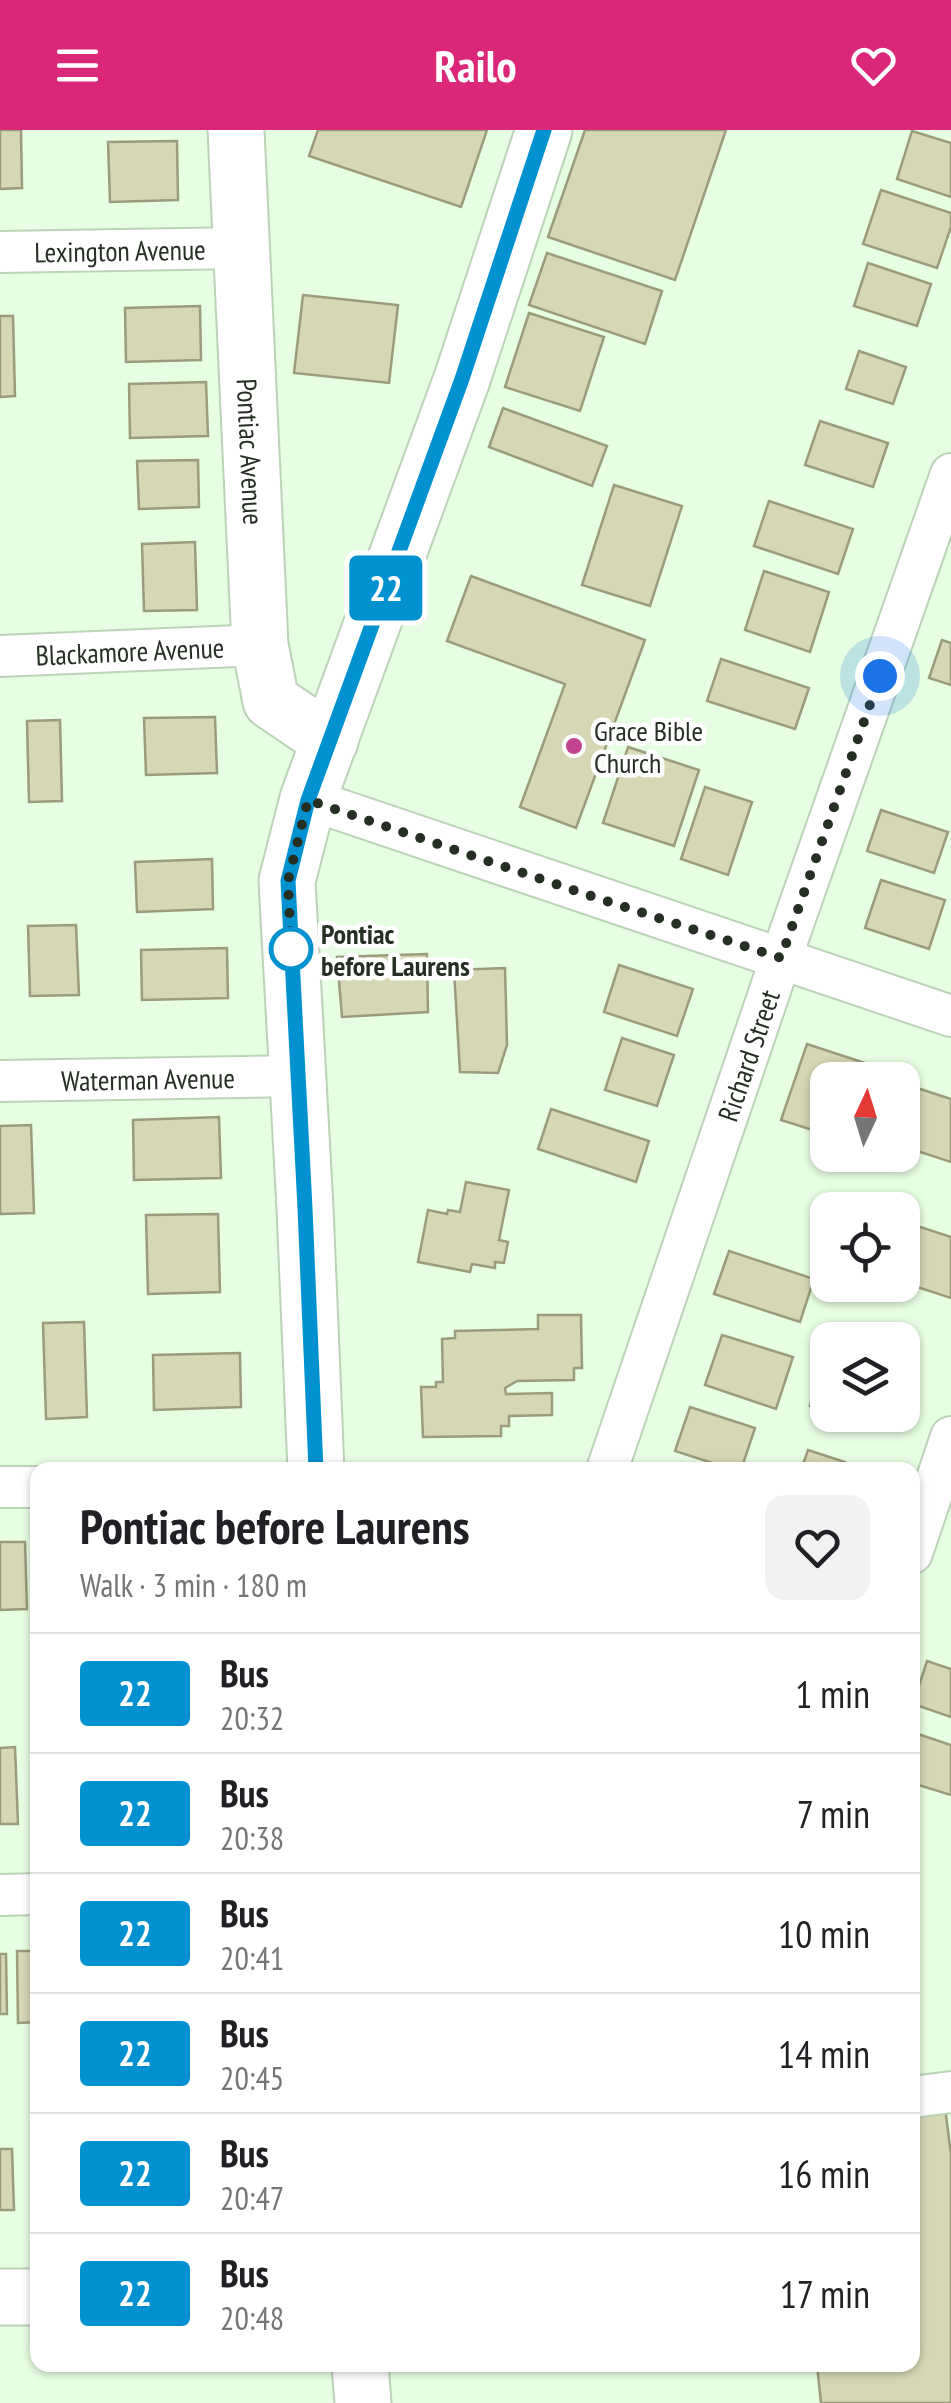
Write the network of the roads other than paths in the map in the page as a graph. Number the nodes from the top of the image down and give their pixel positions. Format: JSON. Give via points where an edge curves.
{"nodes":[{"id":1,"x":236,"y":130,"type":"edge"},
{"id":2,"x":544,"y":130,"type":"edge"},
{"id":3,"x":242,"y":248,"type":"junction"},
{"id":4,"x":0,"y":252,"type":"edge"},
{"id":5,"x":951,"y":474,"type":"edge"},
{"id":6,"x":260,"y":645,"type":"junction"},
{"id":7,"x":0,"y":656,"type":"edge"},
{"id":8,"x":330,"y":742,"type":"junction"},
{"id":9,"x":308,"y":800,"type":"junction"},
{"id":10,"x":781,"y":958,"type":"junction"},
{"id":11,"x":951,"y":1016,"type":"edge"},
{"id":12,"x":297,"y":1076,"type":"junction"},
{"id":13,"x":0,"y":1081,"type":"edge"},
{"id":14,"x":951,"y":1437,"type":"edge"},
{"id":15,"x":316,"y":1462,"type":"edge"},
{"id":16,"x":610,"y":1462,"type":"edge"},
{"id":17,"x":30,"y":1486,"type":"edge"},
{"id":18,"x":0,"y":1487,"type":"edge"},
{"id":19,"x":920,"y":1529,"type":"edge"},
{"id":20,"x":30,"y":1894,"type":"edge"},
{"id":21,"x":0,"y":1895,"type":"edge"},
{"id":22,"x":951,"y":2092,"type":"edge"},
{"id":23,"x":920,"y":2096,"type":"edge"},
{"id":24,"x":30,"y":2296,"type":"edge"},
{"id":25,"x":0,"y":2297,"type":"edge"},
{"id":26,"x":361,"y":2372,"type":"edge"},
{"id":27,"x":363,"y":2403,"type":"edge"}],
"edges":[{"from":1,"to":3,"type":"main road","name":"Pontiac Avenue"},
{"from":2,"to":8,"type":"main road"},
{"from":3,"to":4,"type":"street","name":"Lexington Avenue"},
{"from":3,"to":6,"type":"main road","name":"Pontiac Avenue"},
{"from":5,"to":10,"type":"street","name":"Richard Street"},
{"from":6,"to":7,"type":"street","name":"Blackamore Avenue"},
{"from":6,"to":8,"type":"main road","name":"Pontiac Avenue","via":[[271,701]]},
{"from":8,"to":9,"type":"main road"},
{"from":9,"to":10,"type":"street"},
{"from":9,"to":12,"type":"main road","via":[[288,881]]},
{"from":10,"to":11,"type":"street"},
{"from":10,"to":16,"type":"street","name":"Richard Street"},
{"from":12,"to":13,"type":"street","name":"Waterman Avenue"},
{"from":12,"to":15,"type":"main road"},
{"from":14,"to":19,"type":"street"},
{"from":17,"to":18,"type":"street"},
{"from":20,"to":21,"type":"street"},
{"from":22,"to":23,"type":"street"},
{"from":24,"to":25,"type":"main road"},
{"from":26,"to":27,"type":"main road"}]}
